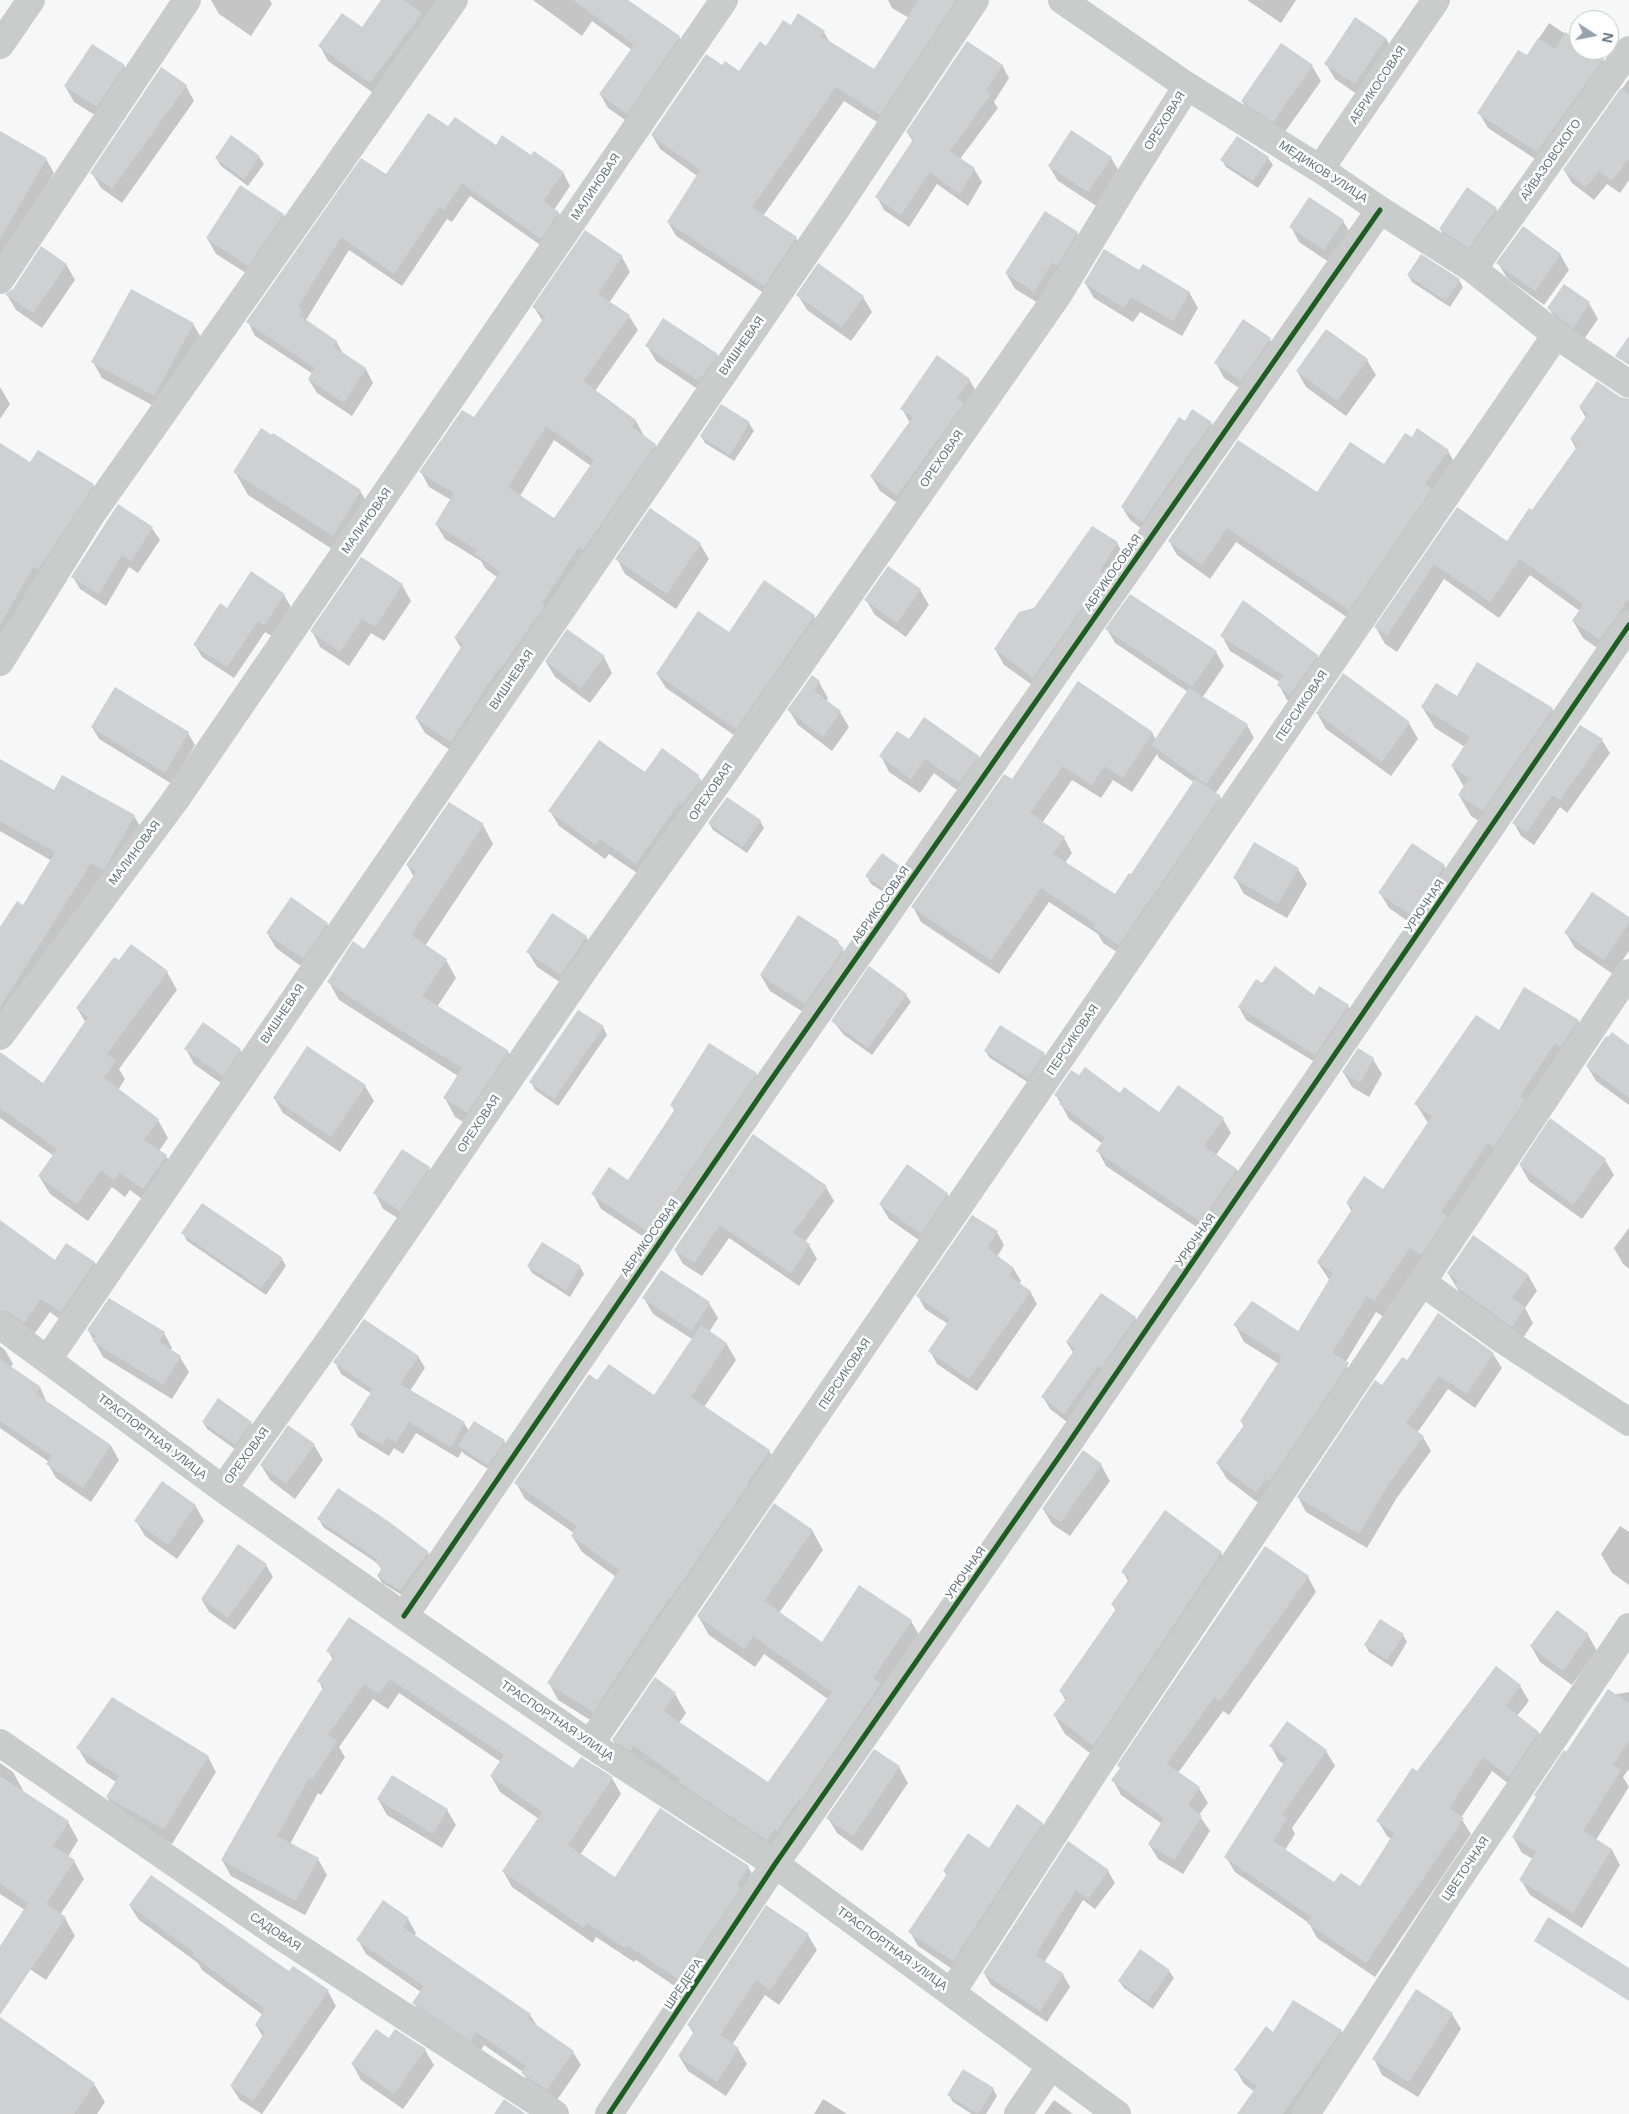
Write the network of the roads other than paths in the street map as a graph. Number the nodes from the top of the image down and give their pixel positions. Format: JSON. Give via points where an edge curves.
{"nodes":[{"id":1,"x":32,"y":0,"type":"edge"},
{"id":2,"x":187,"y":0,"type":"edge"},
{"id":3,"x":454,"y":0,"type":"edge"},
{"id":4,"x":724,"y":0,"type":"edge"},
{"id":5,"x":975,"y":0,"type":"edge"},
{"id":6,"x":1062,"y":0,"type":"edge"},
{"id":7,"x":1436,"y":0,"type":"edge"},
{"id":8,"x":0,"y":45,"type":"edge"},
{"id":9,"x":1629,"y":50,"type":"edge"},
{"id":10,"x":1187,"y":86,"type":"junction"},
{"id":11,"x":1320,"y":169,"type":"junction"},
{"id":12,"x":1380,"y":210,"type":"junction"},
{"id":13,"x":1473,"y":269,"type":"junction"},
{"id":14,"x":0,"y":280,"type":"edge"},
{"id":15,"x":1556,"y":335,"type":"junction"},
{"id":16,"x":1629,"y":384,"type":"edge"},
{"id":17,"x":1629,"y":625,"type":"edge"},
{"id":18,"x":0,"y":662,"type":"edge"},
{"id":19,"x":1629,"y":973,"type":"edge"},
{"id":20,"x":0,"y":1036,"type":"edge"},
{"id":21,"x":1422,"y":1282,"type":"junction"},
{"id":22,"x":0,"y":1325,"type":"edge"},
{"id":23,"x":48,"y":1359,"type":"junction"},
{"id":24,"x":1629,"y":1422,"type":"edge"},
{"id":25,"x":223,"y":1489,"type":"junction"},
{"id":26,"x":404,"y":1616,"type":"junction"},
{"id":27,"x":1629,"y":1627,"type":"edge"},
{"id":28,"x":0,"y":1743,"type":"edge"},
{"id":29,"x":590,"y":1744,"type":"junction"},
{"id":30,"x":775,"y":1864,"type":"junction"},
{"id":31,"x":952,"y":1992,"type":"junction"},
{"id":32,"x":1051,"y":2066,"type":"junction"},
{"id":33,"x":555,"y":2114,"type":"edge"},
{"id":34,"x":609,"y":2114,"type":"edge"},
{"id":35,"x":1018,"y":2114,"type":"edge"},
{"id":36,"x":1117,"y":2114,"type":"edge"},
{"id":37,"x":1306,"y":2114,"type":"edge"}],
"edges":[{"from":1,"to":8,"type":"street"},
{"from":2,"to":14,"type":"street"},
{"from":3,"to":18,"type":"street","via":[[91,515]]},
{"from":4,"to":20,"type":"street","name":"МАЛИНОВАЯ","via":[[174,802]]},
{"from":5,"to":23,"type":"street","name":"ВИШНЕВАЯ","via":[[831,217]]},
{"from":6,"to":10,"type":"street","name":"МЕДИКОВ УЛИЦА"},
{"from":7,"to":11,"type":"street","name":"АБРИКОСОВАЯ"},
{"from":9,"to":13,"type":"street","name":"АЙВАЗОВСКОГО"},
{"from":10,"to":11,"type":"street","name":"МЕДИКОВ УЛИЦА"},
{"from":10,"to":25,"type":"street","name":"ОРЕХОВАЯ","via":[[1058,295]]},
{"from":11,"to":12,"type":"street","name":"МЕДИКОВ УЛИЦА"},
{"from":12,"to":13,"type":"street","name":"МЕДИКОВ УЛИЦА"},
{"from":12,"to":26,"type":"street","name":"АБРИКОСОВАЯ","via":[[774,1076]]},
{"from":13,"to":15,"type":"street","name":"МЕДИКОВ УЛИЦА"},
{"from":15,"to":16,"type":"street","name":"МЕДИКОВ УЛИЦА"},
{"from":15,"to":29,"type":"street","name":"ПЕРСИКОВАЯ"},
{"from":17,"to":30,"type":"street","name":"УРЮЧНАЯ"},
{"from":19,"to":21,"type":"street"},
{"from":21,"to":24,"type":"street","via":[[1500,1338]]},
{"from":21,"to":31,"type":"street","via":[[1096,1769]]},
{"from":22,"to":23,"type":"street","name":"ТРАСПОРТНАЯ УЛИЦА"},
{"from":23,"to":25,"type":"street","name":"ТРАСПОРТНАЯ УЛИЦА"},
{"from":25,"to":26,"type":"street","name":"ТРАСПОРТНАЯ УЛИЦА"},
{"from":26,"to":29,"type":"street","name":"ТРАСПОРТНАЯ УЛИЦА"},
{"from":27,"to":37,"type":"street","name":"ЦВЕТОЧНАЯ","via":[[1453,1887]]},
{"from":28,"to":33,"type":"street","name":"САДОВАЯ","via":[[276,1933]]},
{"from":29,"to":30,"type":"street","name":"ТРАСПОРТНАЯ УЛИЦА"},
{"from":30,"to":31,"type":"street","name":"ТРАСПОРТНАЯ УЛИЦА"},
{"from":30,"to":34,"type":"street","name":"ШРЕДЕРА"},
{"from":31,"to":32,"type":"street","name":"ТРАСПОРТНАЯ УЛИЦА"},
{"from":32,"to":35,"type":"street"},
{"from":32,"to":36,"type":"street","name":"ТРАСПОРТНАЯ УЛИЦА"}]}
